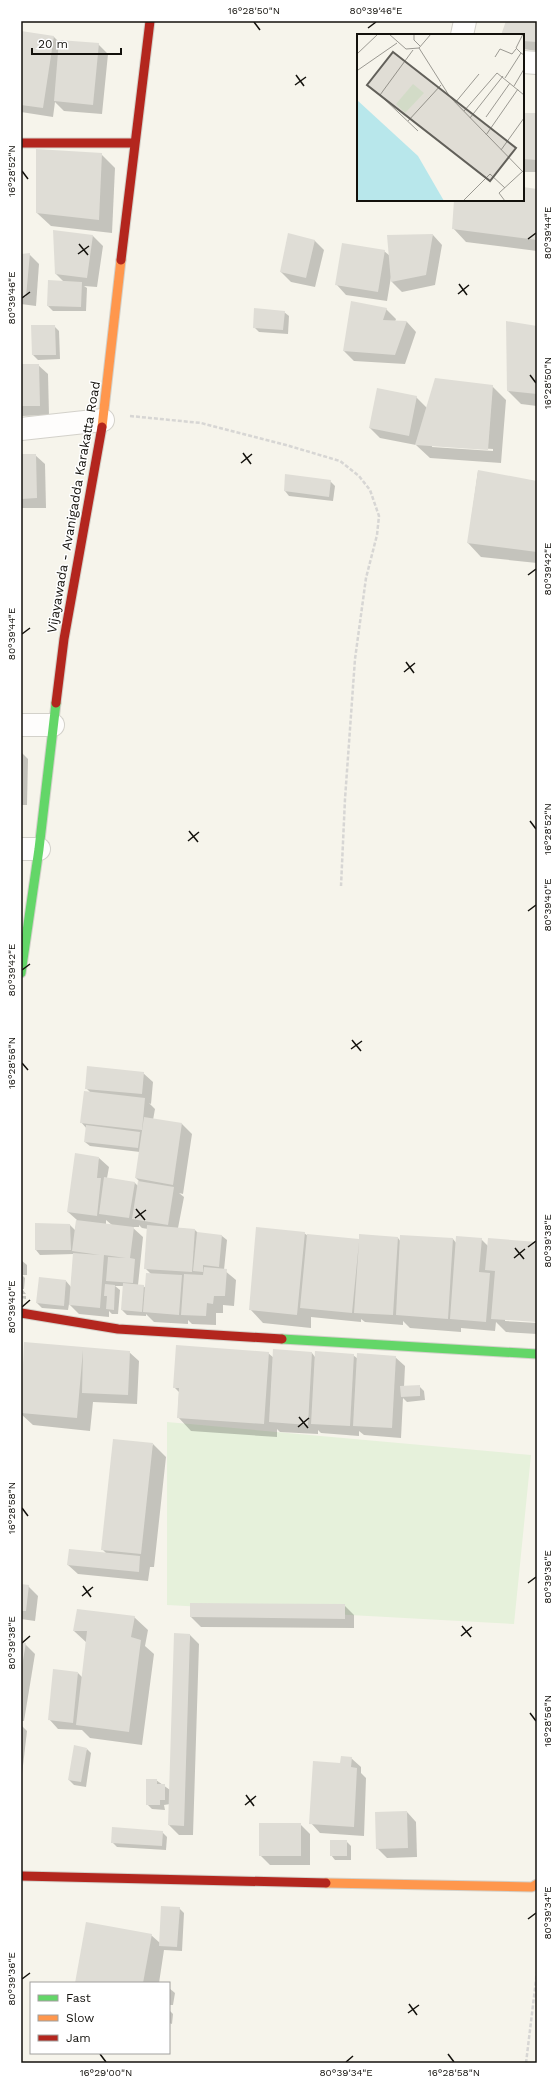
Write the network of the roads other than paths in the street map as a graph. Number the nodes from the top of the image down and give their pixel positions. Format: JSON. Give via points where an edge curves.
{"nodes":[{"id":1,"x":150,"y":21,"type":"edge"},
{"id":2,"x":464,"y":21,"type":"edge"},
{"id":3,"x":462,"y":34,"type":"edge"},
{"id":4,"x":524,"y":62,"type":"edge"},
{"id":5,"x":537,"y":63,"type":"edge"},
{"id":6,"x":21,"y":143,"type":"edge"},
{"id":7,"x":134,"y":143,"type":"junction"},
{"id":8,"x":103,"y":417,"type":"junction"},
{"id":9,"x":21,"y":429,"type":"edge"},
{"id":10,"x":21,"y":725,"type":"edge"},
{"id":11,"x":53,"y":725,"type":"junction"},
{"id":12,"x":30,"y":849,"type":"edge"},
{"id":13,"x":21,"y":973,"type":"edge"},
{"id":14,"x":21,"y":1313,"type":"edge"},
{"id":15,"x":537,"y":1354,"type":"edge"},
{"id":16,"x":21,"y":1876,"type":"edge"},
{"id":17,"x":537,"y":1884,"type":"edge"}],
"edges":[{"from":1,"to":7,"type":"street","name":"Vijayawada - Avanigadda Karakatta Road"},
{"from":2,"to":3,"type":"street"},
{"from":4,"to":5,"type":"street"},
{"from":6,"to":7,"type":"street"},
{"from":7,"to":8,"type":"street","name":"Vijayawada - Avanigadda Karakatta Road"},
{"from":8,"to":9,"type":"street"},
{"from":8,"to":11,"type":"street","name":"Vijayawada - Avanigadda Karakatta Road","via":[[64,639]]},
{"from":10,"to":11,"type":"street"},
{"from":11,"to":12,"type":"street","name":"Vijayawada - Avanigadda Karakatta Road"},
{"from":12,"to":13,"type":"street","name":"Vijayawada - Avanigadda Karakatta Road"},
{"from":14,"to":15,"type":"street","via":[[118,1329]]},
{"from":16,"to":17,"type":"street","via":[[532,1887]]}]}
